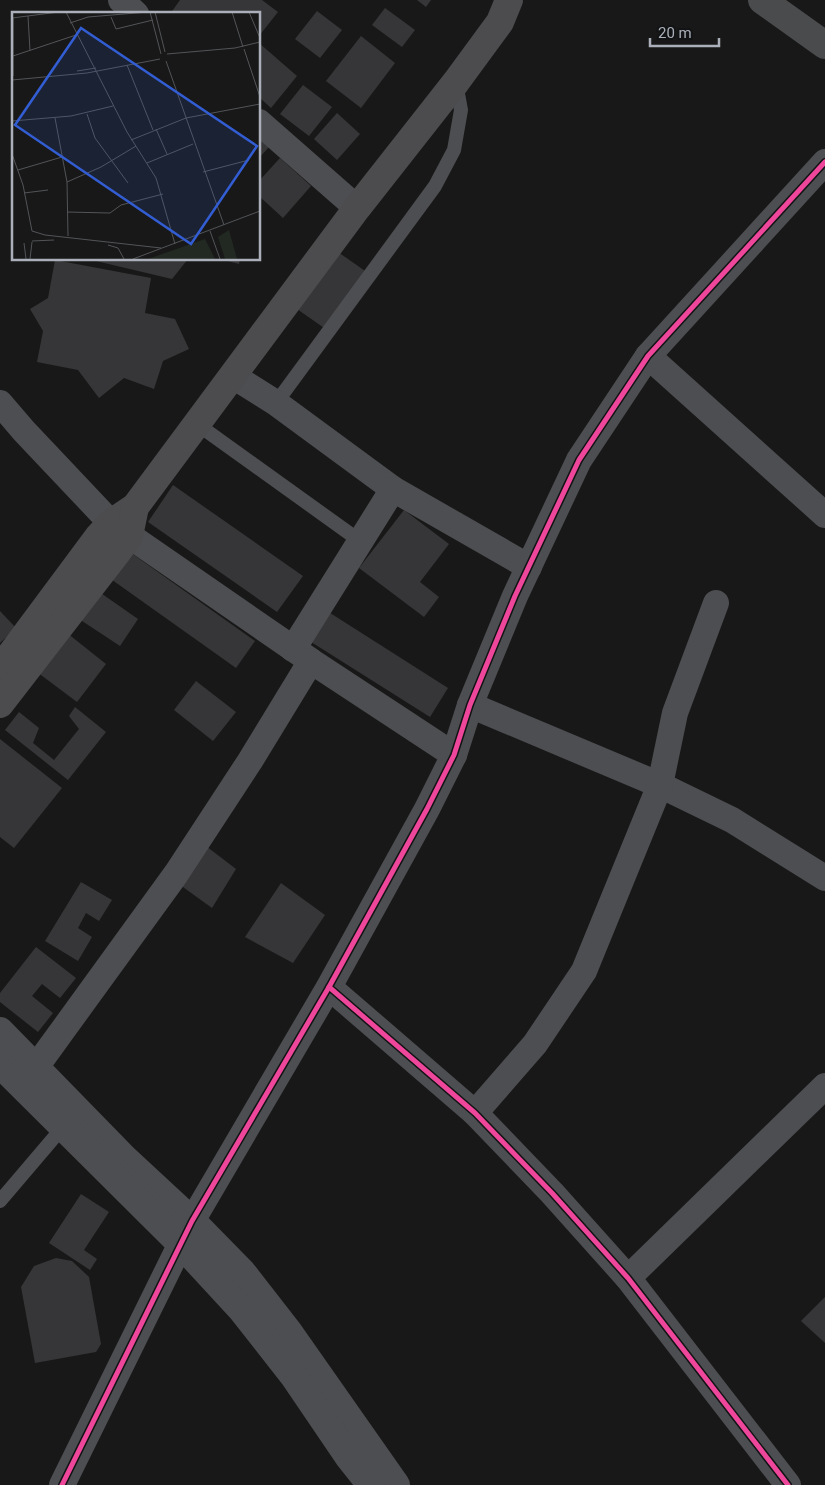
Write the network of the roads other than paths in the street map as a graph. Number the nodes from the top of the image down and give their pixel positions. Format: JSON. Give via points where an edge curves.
{"nodes":[{"id":1,"x":120,"y":0,"type":"edge"},
{"id":2,"x":526,"y":0,"type":"edge"},
{"id":3,"x":762,"y":0,"type":"edge"},
{"id":4,"x":504,"y":11,"type":"edge"},
{"id":5,"x":134,"y":12,"type":"edge"},
{"id":6,"x":825,"y":45,"type":"edge"},
{"id":7,"x":456,"y":82,"type":"junction"},
{"id":8,"x":260,"y":123,"type":"edge"},
{"id":9,"x":825,"y":162,"type":"edge"},
{"id":10,"x":357,"y":208,"type":"junction"},
{"id":11,"x":648,"y":356,"type":"junction"},
{"id":12,"x":233,"y":376,"type":"junction"},
{"id":13,"x":0,"y":403,"type":"edge"},
{"id":14,"x":276,"y":403,"type":"junction"},
{"id":15,"x":197,"y":424,"type":"junction"},
{"id":16,"x":393,"y":489,"type":"junction"},
{"id":17,"x":825,"y":515,"type":"edge"},
{"id":18,"x":120,"y":529,"type":"junction"},
{"id":19,"x":360,"y":541,"type":"junction"},
{"id":20,"x":529,"y":567,"type":"junction"},
{"id":21,"x":716,"y":603,"type":"dead end"},
{"id":22,"x":302,"y":655,"type":"junction"},
{"id":23,"x":0,"y":669,"type":"edge"},
{"id":24,"x":0,"y":704,"type":"edge"},
{"id":25,"x":470,"y":705,"type":"junction"},
{"id":26,"x":454,"y":755,"type":"junction"},
{"id":27,"x":660,"y":785,"type":"junction"},
{"id":28,"x":825,"y":878,"type":"edge"},
{"id":29,"x":329,"y":988,"type":"junction"},
{"id":30,"x":0,"y":1030,"type":"edge"},
{"id":31,"x":0,"y":1064,"type":"edge"},
{"id":32,"x":36,"y":1067,"type":"junction"},
{"id":33,"x":824,"y":1088,"type":"edge"},
{"id":34,"x":475,"y":1113,"type":"junction"},
{"id":35,"x":63,"y":1127,"type":"junction"},
{"id":36,"x":0,"y":1201,"type":"edge"},
{"id":37,"x":187,"y":1233,"type":"junction"},
{"id":38,"x":628,"y":1278,"type":"junction"},
{"id":39,"x":62,"y":1485,"type":"edge"},
{"id":40,"x":371,"y":1485,"type":"edge"},
{"id":41,"x":396,"y":1485,"type":"edge"},
{"id":42,"x":788,"y":1485,"type":"edge"}],
"edges":[{"from":1,"to":5,"type":"street"},
{"from":2,"to":4,"type":"main road"},
{"from":3,"to":6,"type":"main road"},
{"from":4,"to":7,"type":"main road"},
{"from":7,"to":10,"type":"main road"},
{"from":7,"to":14,"type":"lane","via":[[462,110],[454,150],[434,186]]},
{"from":8,"to":10,"type":"street"},
{"from":9,"to":11,"type":"street"},
{"from":10,"to":12,"type":"main road"},
{"from":11,"to":17,"type":"street"},
{"from":11,"to":20,"type":"street","via":[[579,460]]},
{"from":12,"to":14,"type":"street"},
{"from":12,"to":15,"type":"main road"},
{"from":13,"to":18,"type":"street","via":[[24,432]]},
{"from":14,"to":16,"type":"street"},
{"from":15,"to":18,"type":"main road"},
{"from":15,"to":19,"type":"lane"},
{"from":16,"to":19,"type":"street"},
{"from":16,"to":20,"type":"street"},
{"from":18,"to":22,"type":"street"},
{"from":18,"to":23,"type":"main road","via":[[65,581]]},
{"from":18,"to":24,"type":"main road","via":[[116,554]]},
{"from":19,"to":22,"type":"street"},
{"from":20,"to":25,"type":"street"},
{"from":21,"to":27,"type":"street","via":[[674,713]]},
{"from":22,"to":26,"type":"street"},
{"from":22,"to":32,"type":"street","via":[[250,760],[176,874]]},
{"from":25,"to":26,"type":"street"},
{"from":25,"to":27,"type":"street"},
{"from":26,"to":29,"type":"street"},
{"from":27,"to":28,"type":"street","via":[[732,820]]},
{"from":27,"to":34,"type":"street","via":[[584,971],[535,1044]]},
{"from":29,"to":34,"type":"street"},
{"from":29,"to":37,"type":"street"},
{"from":30,"to":32,"type":"street"},
{"from":31,"to":35,"type":"street"},
{"from":32,"to":37,"type":"street","via":[[124,1158]]},
{"from":33,"to":38,"type":"street"},
{"from":34,"to":38,"type":"street"},
{"from":35,"to":36,"type":"lane"},
{"from":35,"to":37,"type":"street"},
{"from":37,"to":39,"type":"street"},
{"from":37,"to":40,"type":"street"},
{"from":37,"to":41,"type":"street","via":[[242,1272],[288,1330]]},
{"from":38,"to":42,"type":"street"}]}
